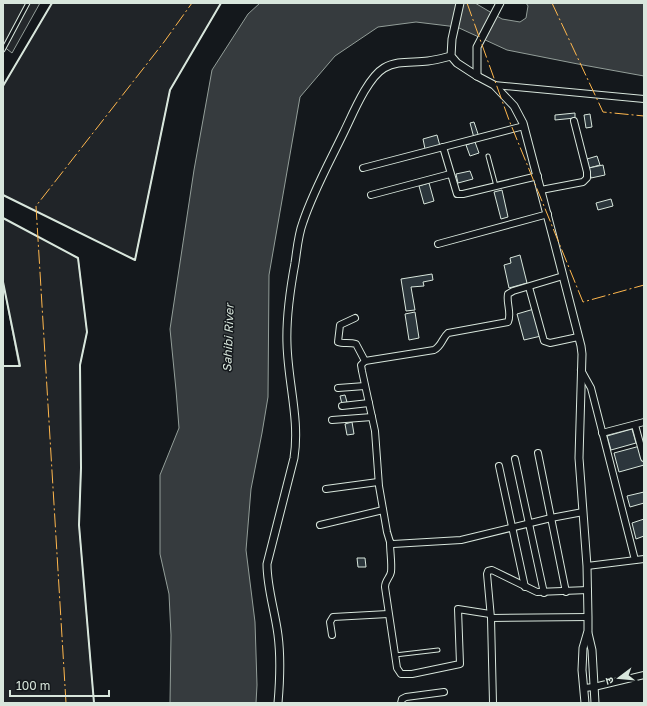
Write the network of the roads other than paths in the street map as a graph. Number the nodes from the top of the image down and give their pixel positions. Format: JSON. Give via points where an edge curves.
{"nodes":[{"id":1,"x":28,"y":3,"type":"edge"},
{"id":2,"x":460,"y":3,"type":"edge"},
{"id":3,"x":500,"y":3,"type":"edge"},
{"id":4,"x":3,"y":50,"type":"edge"},
{"id":5,"x":451,"y":56,"type":"junction"},
{"id":6,"x":477,"y":76,"type":"junction"},
{"id":7,"x":494,"y":85,"type":"junction"},
{"id":8,"x":644,"y":99,"type":"edge"},
{"id":9,"x":574,"y":121,"type":"dead end"},
{"id":10,"x":524,"y":126,"type":"junction"},
{"id":11,"x":443,"y":147,"type":"junction"},
{"id":12,"x":488,"y":156,"type":"dead end"},
{"id":13,"x":363,"y":168,"type":"dead end"},
{"id":14,"x":450,"y":174,"type":"junction"},
{"id":15,"x":538,"y":176,"type":"junction"},
{"id":16,"x":496,"y":186,"type":"junction"},
{"id":17,"x":541,"y":190,"type":"junction"},
{"id":18,"x":371,"y":195,"type":"dead end"},
{"id":19,"x":548,"y":214,"type":"junction"},
{"id":20,"x":438,"y":244,"type":"dead end"},
{"id":21,"x":563,"y":276,"type":"junction"},
{"id":22,"x":529,"y":287,"type":"junction"},
{"id":23,"x":355,"y":318,"type":"dead end"},
{"id":24,"x":578,"y":337,"type":"junction"},
{"id":25,"x":366,"y":361,"type":"junction"},
{"id":26,"x":581,"y":369,"type":"junction"},
{"id":27,"x":365,"y":386,"type":"junction"},
{"id":28,"x":338,"y":388,"type":"dead end"},
{"id":29,"x":369,"y":403,"type":"junction"},
{"id":30,"x":342,"y":406,"type":"dead end"},
{"id":31,"x":372,"y":417,"type":"junction"},
{"id":32,"x":332,"y":420,"type":"dead end"},
{"id":33,"x":644,"y":422,"type":"edge"},
{"id":34,"x":635,"y":425,"type":"junction"},
{"id":35,"x":602,"y":434,"type":"junction"},
{"id":36,"x":538,"y":453,"type":"dead end"},
{"id":37,"x":644,"y":458,"type":"edge"},
{"id":38,"x":515,"y":459,"type":"dead end"},
{"id":39,"x":499,"y":466,"type":"dead end"},
{"id":40,"x":378,"y":482,"type":"junction"},
{"id":41,"x":326,"y":489,"type":"dead end"},
{"id":42,"x":383,"y":510,"type":"junction"},
{"id":43,"x":583,"y":512,"type":"junction"},
{"id":44,"x":551,"y":518,"type":"junction"},
{"id":45,"x":530,"y":524,"type":"junction"},
{"id":46,"x":320,"y":525,"type":"dead end"},
{"id":47,"x":512,"y":528,"type":"junction"},
{"id":48,"x":390,"y":542,"type":"junction"},
{"id":49,"x":644,"y":559,"type":"edge"},
{"id":50,"x":635,"y":560,"type":"junction"},
{"id":51,"x":587,"y":566,"type":"junction"},
{"id":52,"x":525,"y":587,"type":"junction"},
{"id":53,"x":588,"y":590,"type":"junction"},
{"id":54,"x":566,"y":592,"type":"junction"},
{"id":55,"x":544,"y":593,"type":"junction"},
{"id":56,"x":388,"y":614,"type":"junction"},
{"id":57,"x":490,"y":616,"type":"junction"},
{"id":58,"x":588,"y":617,"type":"junction"},
{"id":59,"x":588,"y":631,"type":"junction"},
{"id":60,"x":332,"y":635,"type":"dead end"},
{"id":61,"x":438,"y":650,"type":"dead end"},
{"id":62,"x":395,"y":655,"type":"junction"},
{"id":63,"x":644,"y":675,"type":"edge"},
{"id":64,"x":594,"y":687,"type":"junction"},
{"id":65,"x":584,"y":688,"type":"junction"},
{"id":66,"x":444,"y":692,"type":"dead end"},
{"id":67,"x":278,"y":703,"type":"edge"},
{"id":68,"x":401,"y":703,"type":"edge"},
{"id":69,"x":493,"y":703,"type":"edge"},
{"id":70,"x":585,"y":703,"type":"edge"},
{"id":71,"x":595,"y":703,"type":"edge"}],
"edges":[{"from":1,"to":4,"type":"lane"},
{"from":2,"to":5,"type":"street"},
{"from":3,"to":6,"type":"street","via":[[477,47]]},
{"from":5,"to":6,"type":"street"},
{"from":5,"to":67,"type":"street","via":[[427,61],[398,62],[376,74],[348,124],[303,223],[286,325],[296,447],[267,564],[278,635],[281,674]]},
{"from":6,"to":7,"type":"street"},
{"from":7,"to":8,"type":"street"},
{"from":7,"to":10,"type":"street","via":[[514,106]]},
{"from":9,"to":17,"type":"street","via":[[587,178],[583,182]]},
{"from":10,"to":11,"type":"street"},
{"from":10,"to":15,"type":"street"},
{"from":11,"to":13,"type":"street"},
{"from":11,"to":14,"type":"street"},
{"from":12,"to":16,"type":"lane"},
{"from":14,"to":16,"type":"street","via":[[457,194]]},
{"from":14,"to":18,"type":"street"},
{"from":15,"to":16,"type":"street"},
{"from":15,"to":17,"type":"street"},
{"from":17,"to":19,"type":"street"},
{"from":19,"to":20,"type":"street"},
{"from":19,"to":21,"type":"street"},
{"from":21,"to":22,"type":"street"},
{"from":21,"to":24,"type":"street"},
{"from":22,"to":24,"type":"street","via":[[544,341],[550,343]]},
{"from":22,"to":25,"type":"street","via":[[508,294],[508,322],[448,333],[434,350]]},
{"from":23,"to":25,"type":"street","via":[[340,325],[338,342],[356,344]]},
{"from":24,"to":26,"type":"street","via":[[582,354]]},
{"from":25,"to":27,"type":"street","via":[[361,365]]},
{"from":26,"to":35,"type":"street","via":[[591,388]]},
{"from":26,"to":43,"type":"street","via":[[579,440]]},
{"from":27,"to":28,"type":"street"},
{"from":27,"to":29,"type":"street"},
{"from":29,"to":30,"type":"street"},
{"from":29,"to":31,"type":"street"},
{"from":31,"to":32,"type":"street"},
{"from":31,"to":40,"type":"street"},
{"from":33,"to":34,"type":"street"},
{"from":34,"to":35,"type":"street"},
{"from":34,"to":37,"type":"street"},
{"from":35,"to":50,"type":"street"},
{"from":36,"to":44,"type":"street"},
{"from":38,"to":45,"type":"street"},
{"from":39,"to":47,"type":"street"},
{"from":40,"to":41,"type":"street"},
{"from":40,"to":42,"type":"street"},
{"from":42,"to":46,"type":"street"},
{"from":42,"to":48,"type":"street"},
{"from":43,"to":44,"type":"street"},
{"from":43,"to":51,"type":"street"},
{"from":44,"to":45,"type":"street"},
{"from":44,"to":54,"type":"street"},
{"from":45,"to":47,"type":"street"},
{"from":45,"to":55,"type":"street"},
{"from":47,"to":48,"type":"street","via":[[461,540],[400,544]]},
{"from":47,"to":52,"type":"street"},
{"from":48,"to":56,"type":"street","via":[[391,571],[385,583]]},
{"from":49,"to":50,"type":"street"},
{"from":50,"to":51,"type":"street"},
{"from":51,"to":53,"type":"street"},
{"from":52,"to":55,"type":"street"},
{"from":52,"to":57,"type":"street","via":[[492,570],[488,571]]},
{"from":53,"to":54,"type":"street"},
{"from":53,"to":58,"type":"street"},
{"from":54,"to":55,"type":"street"},
{"from":56,"to":60,"type":"street","via":[[333,617],[330,622]]},
{"from":56,"to":62,"type":"street"},
{"from":57,"to":58,"type":"street"},
{"from":57,"to":62,"type":"street","via":[[458,609],[460,664],[401,674],[398,672]]},
{"from":57,"to":69,"type":"street"},
{"from":58,"to":59,"type":"street"},
{"from":59,"to":64,"type":"street"},
{"from":59,"to":65,"type":"street","via":[[583,648]]},
{"from":61,"to":62,"type":"lane"},
{"from":63,"to":64,"type":"street"},
{"from":64,"to":65,"type":"street"},
{"from":64,"to":71,"type":"street"},
{"from":65,"to":70,"type":"street"},
{"from":66,"to":68,"type":"street","via":[[406,697]]}]}
